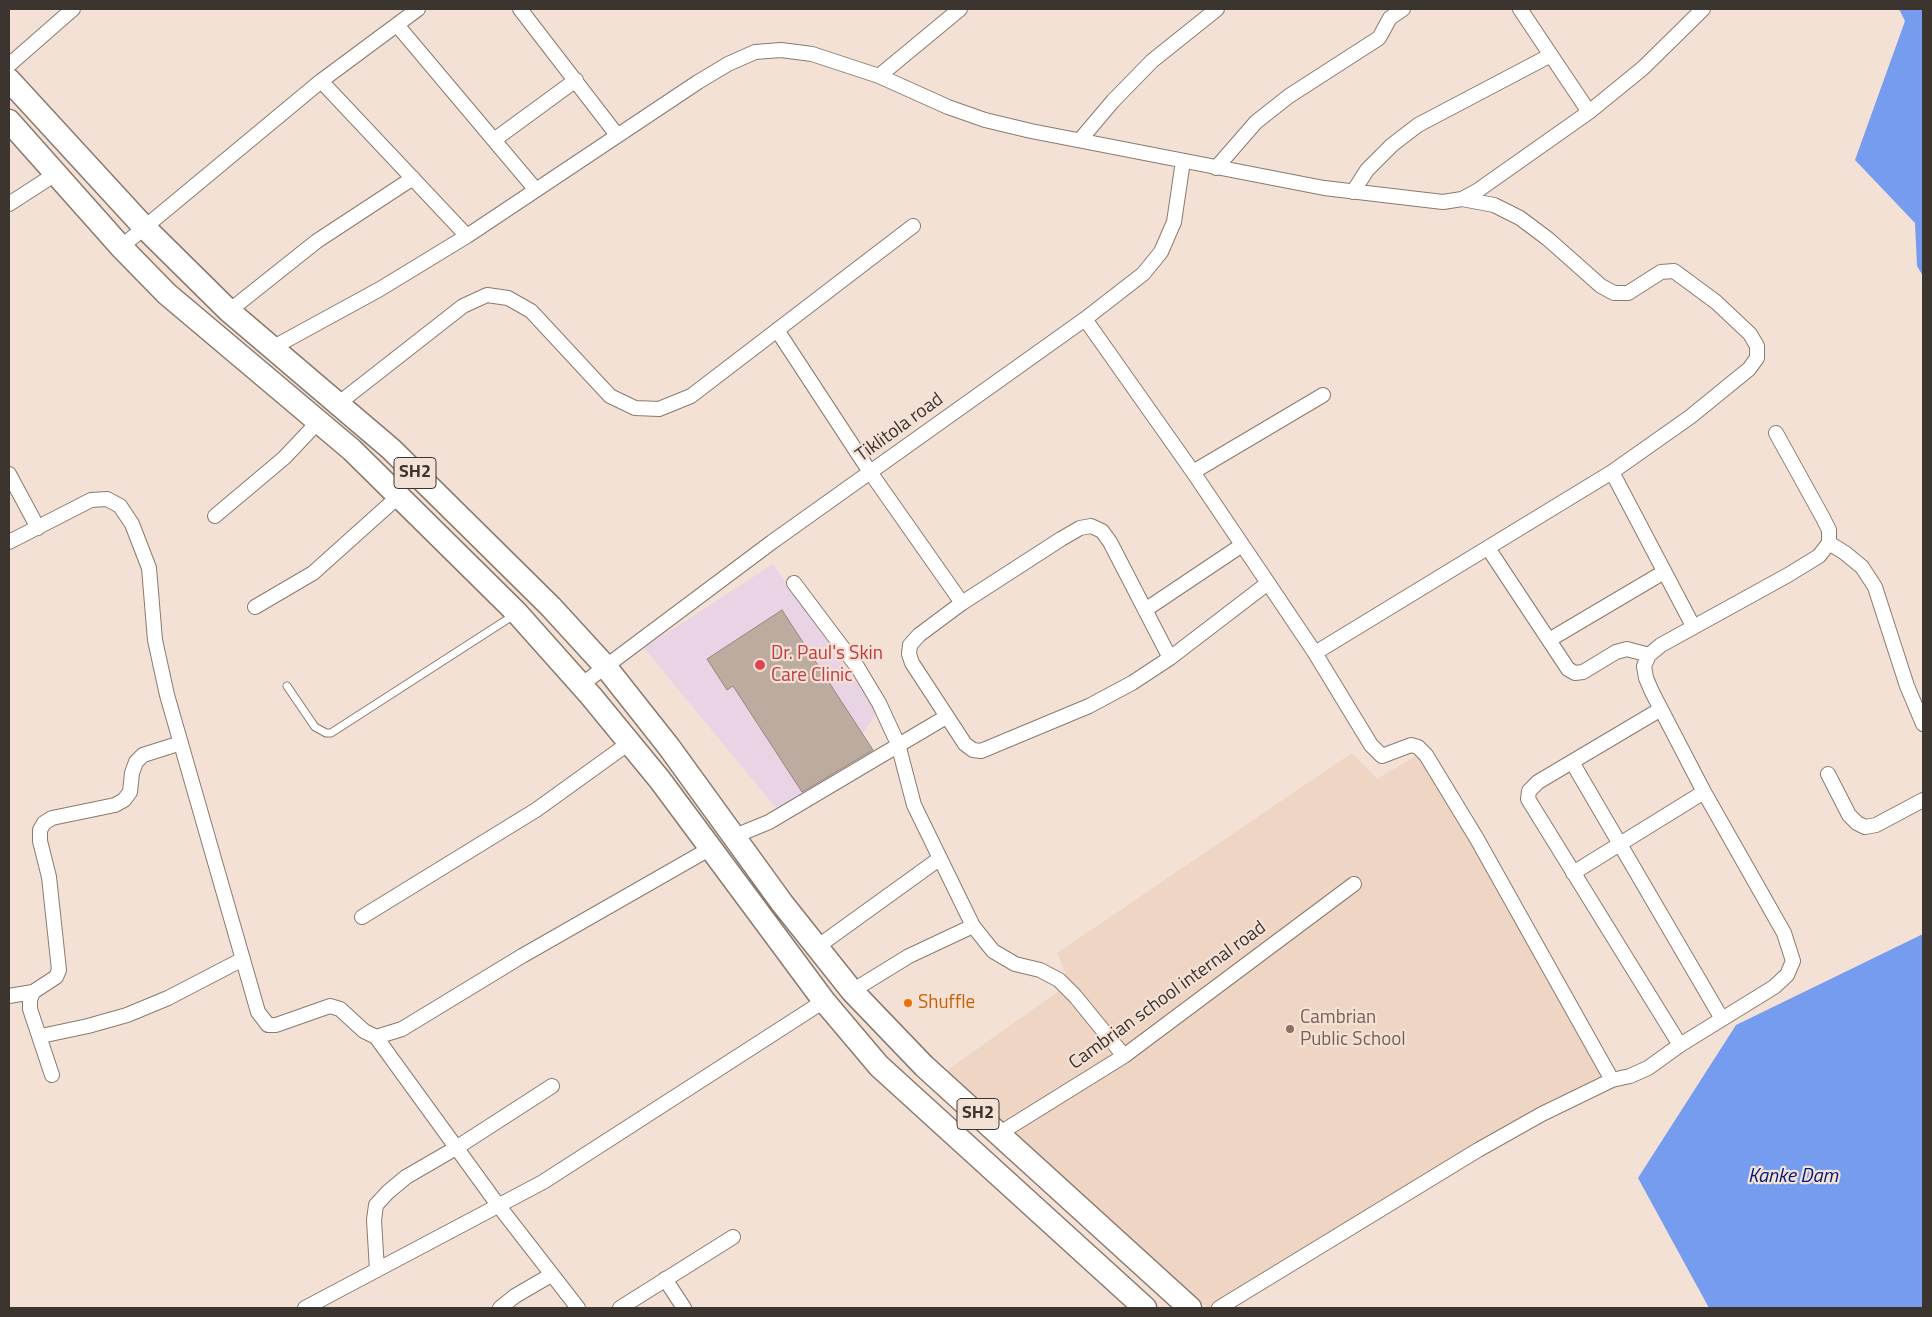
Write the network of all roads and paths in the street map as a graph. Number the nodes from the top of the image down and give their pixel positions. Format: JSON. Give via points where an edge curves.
{"nodes":[{"id":1,"x":73,"y":9,"type":"edge"},
{"id":2,"x":418,"y":9,"type":"edge"},
{"id":3,"x":520,"y":9,"type":"edge"},
{"id":4,"x":960,"y":9,"type":"edge"},
{"id":5,"x":1217,"y":9,"type":"edge"},
{"id":6,"x":1403,"y":9,"type":"edge"},
{"id":7,"x":1520,"y":9,"type":"edge"},
{"id":8,"x":1703,"y":9,"type":"edge"},
{"id":9,"x":397,"y":25,"type":"junction"},
{"id":10,"x":1551,"y":55,"type":"junction"},
{"id":11,"x":9,"y":65,"type":"edge"},
{"id":12,"x":879,"y":76,"type":"junction"},
{"id":13,"x":9,"y":80,"type":"edge"},
{"id":14,"x":576,"y":80,"type":"junction"},
{"id":15,"x":321,"y":81,"type":"junction"},
{"id":16,"x":1589,"y":112,"type":"junction"},
{"id":17,"x":9,"y":121,"type":"edge"},
{"id":18,"x":617,"y":135,"type":"junction"},
{"id":19,"x":494,"y":140,"type":"junction"},
{"id":20,"x":1080,"y":140,"type":"junction"},
{"id":21,"x":1183,"y":161,"type":"junction"},
{"id":22,"x":1216,"y":168,"type":"junction"},
{"id":23,"x":57,"y":173,"type":"junction"},
{"id":24,"x":413,"y":178,"type":"junction"},
{"id":25,"x":536,"y":190,"type":"junction"},
{"id":26,"x":1353,"y":192,"type":"junction"},
{"id":27,"x":1462,"y":199,"type":"junction"},
{"id":28,"x":9,"y":204,"type":"edge"},
{"id":29,"x":914,"y":226,"type":"dead end"},
{"id":30,"x":144,"y":227,"type":"junction"},
{"id":31,"x":467,"y":236,"type":"junction"},
{"id":32,"x":121,"y":247,"type":"junction"},
{"id":33,"x":229,"y":311,"type":"junction"},
{"id":34,"x":1085,"y":319,"type":"junction"},
{"id":35,"x":777,"y":330,"type":"junction"},
{"id":36,"x":272,"y":348,"type":"junction"},
{"id":37,"x":1323,"y":395,"type":"dead end"},
{"id":38,"x":339,"y":403,"type":"junction"},
{"id":39,"x":319,"y":421,"type":"junction"},
{"id":40,"x":1776,"y":433,"type":"dead end"},
{"id":41,"x":870,"y":472,"type":"junction"},
{"id":42,"x":1193,"y":472,"type":"junction"},
{"id":43,"x":1612,"y":472,"type":"junction"},
{"id":44,"x":9,"y":474,"type":"edge"},
{"id":45,"x":400,"y":495,"type":"junction"},
{"id":46,"x":215,"y":516,"type":"dead end"},
{"id":47,"x":38,"y":528,"type":"junction"},
{"id":48,"x":9,"y":542,"type":"edge"},
{"id":49,"x":1829,"y":543,"type":"junction"},
{"id":50,"x":1242,"y":545,"type":"junction"},
{"id":51,"x":1488,"y":548,"type":"junction"},
{"id":52,"x":1664,"y":572,"type":"junction"},
{"id":53,"x":794,"y":583,"type":"dead end"},
{"id":54,"x":1268,"y":583,"type":"junction"},
{"id":55,"x":962,"y":603,"type":"junction"},
{"id":56,"x":255,"y":607,"type":"dead end"},
{"id":57,"x":1145,"y":610,"type":"junction"},
{"id":58,"x":517,"y":613,"type":"junction"},
{"id":59,"x":1693,"y":626,"type":"junction"},
{"id":60,"x":1549,"y":640,"type":"junction"},
{"id":61,"x":1315,"y":653,"type":"junction"},
{"id":62,"x":1649,"y":655,"type":"junction"},
{"id":63,"x":1170,"y":658,"type":"junction"},
{"id":64,"x":605,"y":666,"type":"junction"},
{"id":65,"x":581,"y":685,"type":"junction"},
{"id":66,"x":287,"y":686,"type":"dead end"},
{"id":67,"x":1661,"y":709,"type":"junction"},
{"id":68,"x":946,"y":717,"type":"junction"},
{"id":69,"x":1923,"y":724,"type":"edge"},
{"id":70,"x":181,"y":743,"type":"junction"},
{"id":71,"x":629,"y":743,"type":"junction"},
{"id":72,"x":898,"y":744,"type":"junction"},
{"id":73,"x":1572,"y":762,"type":"junction"},
{"id":74,"x":1828,"y":774,"type":"dead end"},
{"id":75,"x":1704,"y":792,"type":"junction"},
{"id":76,"x":1923,"y":800,"type":"edge"},
{"id":77,"x":735,"y":836,"type":"junction"},
{"id":78,"x":1619,"y":845,"type":"junction"},
{"id":79,"x":711,"y":848,"type":"junction"},
{"id":80,"x":939,"y":860,"type":"junction"},
{"id":81,"x":1573,"y":874,"type":"junction"},
{"id":82,"x":1354,"y":884,"type":"dead end"},
{"id":83,"x":362,"y":917,"type":"dead end"},
{"id":84,"x":973,"y":926,"type":"junction"},
{"id":85,"x":816,"y":947,"type":"junction"},
{"id":86,"x":243,"y":959,"type":"junction"},
{"id":87,"x":852,"y":990,"type":"junction"},
{"id":88,"x":33,"y":992,"type":"junction"},
{"id":89,"x":9,"y":996,"type":"edge"},
{"id":90,"x":824,"y":1001,"type":"junction"},
{"id":91,"x":1722,"y":1019,"type":"junction"},
{"id":92,"x":41,"y":1036,"type":"junction"},
{"id":93,"x":376,"y":1037,"type":"junction"},
{"id":94,"x":1680,"y":1045,"type":"junction"},
{"id":95,"x":1124,"y":1056,"type":"junction"},
{"id":96,"x":52,"y":1075,"type":"dead end"},
{"id":97,"x":1612,"y":1080,"type":"junction"},
{"id":98,"x":552,"y":1086,"type":"dead end"},
{"id":99,"x":1000,"y":1133,"type":"junction"},
{"id":100,"x":456,"y":1148,"type":"junction"},
{"id":101,"x":498,"y":1205,"type":"junction"},
{"id":102,"x":733,"y":1237,"type":"dead end"},
{"id":103,"x":377,"y":1270,"type":"junction"},
{"id":104,"x":551,"y":1276,"type":"junction"},
{"id":105,"x":665,"y":1280,"type":"junction"},
{"id":106,"x":305,"y":1308,"type":"edge"},
{"id":107,"x":500,"y":1308,"type":"edge"},
{"id":108,"x":578,"y":1308,"type":"edge"},
{"id":109,"x":620,"y":1308,"type":"edge"},
{"id":110,"x":684,"y":1308,"type":"edge"},
{"id":111,"x":1145,"y":1308,"type":"edge"},
{"id":112,"x":1190,"y":1308,"type":"edge"},
{"id":113,"x":1219,"y":1308,"type":"edge"}],
"edges":[{"from":1,"to":11,"type":"street"},
{"from":2,"to":9,"type":"street"},
{"from":3,"to":14,"type":"street"},
{"from":4,"to":12,"type":"street"},
{"from":5,"to":20,"type":"street","via":[[1152,61]]},
{"from":6,"to":22,"type":"street","via":[[1390,18],[1379,38],[1289,96],[1256,122]]},
{"from":7,"to":10,"type":"street"},
{"from":8,"to":16,"type":"street","via":[[1643,68]]},
{"from":9,"to":15,"type":"street"},
{"from":9,"to":19,"type":"street"},
{"from":10,"to":16,"type":"street"},
{"from":10,"to":26,"type":"street","via":[[1418,125],[1367,170]]},
{"from":12,"to":18,"type":"street","via":[[812,54],[781,50],[755,52],[698,82]]},
{"from":12,"to":20,"type":"street","via":[[985,120]]},
{"from":13,"to":30,"type":"main road","number":"SH2"},
{"from":14,"to":18,"type":"street"},
{"from":14,"to":19,"type":"street"},
{"from":15,"to":24,"type":"street"},
{"from":15,"to":30,"type":"street"},
{"from":16,"to":27,"type":"street","via":[[1477,192]]},
{"from":17,"to":23,"type":"main road","number":"SH2"},
{"from":18,"to":25,"type":"street"},
{"from":19,"to":25,"type":"street"},
{"from":20,"to":21,"type":"street"},
{"from":21,"to":22,"type":"street"},
{"from":21,"to":34,"type":"street","name":"Tiklitola road","via":[[1174,222],[1161,252],[1143,274]]},
{"from":22,"to":26,"type":"street"},
{"from":23,"to":28,"type":"street"},
{"from":23,"to":32,"type":"main road","number":"SH2"},
{"from":24,"to":31,"type":"street"},
{"from":24,"to":33,"type":"street","via":[[317,241]]},
{"from":25,"to":31,"type":"street"},
{"from":26,"to":27,"type":"street","via":[[1443,202]]},
{"from":27,"to":43,"type":"street","via":[[1494,205],[1520,218],[1601,286],[1614,293],[1628,293],[1661,272],[1674,271],[1716,302],[1758,346],[1757,358],[1749,369]]},
{"from":29,"to":35,"type":"street"},
{"from":30,"to":32,"type":"street"},
{"from":30,"to":33,"type":"main road","number":"SH2"},
{"from":31,"to":36,"type":"street","via":[[380,289]]},
{"from":32,"to":39,"type":"main road","number":"SH2","via":[[192,317]]},
{"from":33,"to":36,"type":"main road","number":"SH2"},
{"from":34,"to":41,"type":"street","name":"Tiklitola road"},
{"from":34,"to":42,"type":"street"},
{"from":35,"to":38,"type":"street","via":[[691,396],[659,409],[635,408],[610,396],[531,311],[508,298],[487,295],[463,306]]},
{"from":35,"to":41,"type":"street"},
{"from":36,"to":38,"type":"main road","number":"SH2"},
{"from":37,"to":42,"type":"street"},
{"from":38,"to":64,"type":"main road","number":"SH2","via":[[450,506]]},
{"from":39,"to":45,"type":"main road","number":"SH2"},
{"from":39,"to":46,"type":"street","via":[[284,458]]},
{"from":40,"to":49,"type":"street","via":[[1824,518],[1829,530]]},
{"from":41,"to":55,"type":"street"},
{"from":41,"to":64,"type":"street","name":"Tiklitola road"},
{"from":42,"to":50,"type":"street"},
{"from":43,"to":51,"type":"street"},
{"from":43,"to":52,"type":"street"},
{"from":44,"to":47,"type":"street"},
{"from":45,"to":56,"type":"street","via":[[313,573]]},
{"from":45,"to":58,"type":"main road","number":"SH2"},
{"from":47,"to":48,"type":"street"},
{"from":47,"to":70,"type":"street","via":[[91,500],[107,499],[120,506],[132,524],[149,568],[155,640]]},
{"from":49,"to":59,"type":"street","via":[[1819,556],[1788,575]]},
{"from":49,"to":69,"type":"street","via":[[1862,567],[1875,587],[1907,686]]},
{"from":50,"to":54,"type":"street"},
{"from":50,"to":57,"type":"street"},
{"from":51,"to":60,"type":"street"},
{"from":51,"to":61,"type":"street"},
{"from":52,"to":59,"type":"street"},
{"from":52,"to":60,"type":"street"},
{"from":53,"to":72,"type":"street","via":[[858,668]]},
{"from":54,"to":61,"type":"street"},
{"from":54,"to":63,"type":"street"},
{"from":55,"to":57,"type":"street","via":[[1060,539],[1091,526],[1102,531],[1110,542]]},
{"from":55,"to":68,"type":"street","via":[[919,634],[910,645],[909,654]]},
{"from":57,"to":63,"type":"street"},
{"from":58,"to":65,"type":"main road","number":"SH2"},
{"from":58,"to":66,"type":"lane","via":[[331,732],[315,727]]},
{"from":59,"to":62,"type":"street"},
{"from":60,"to":62,"type":"street","via":[[1568,669],[1575,673],[1627,649]]},
{"from":61,"to":97,"type":"street","via":[[1376,752],[1382,756],[1410,745],[1426,754]]},
{"from":62,"to":67,"type":"street","via":[[1644,666],[1646,678]]},
{"from":63,"to":68,"type":"street","via":[[1088,706],[981,751],[965,744]]},
{"from":64,"to":65,"type":"street","name":"Tiklitola road"},
{"from":64,"to":77,"type":"main road","number":"SH2"},
{"from":65,"to":71,"type":"main road","number":"SH2"},
{"from":67,"to":73,"type":"street"},
{"from":67,"to":75,"type":"street"},
{"from":68,"to":72,"type":"street"},
{"from":70,"to":86,"type":"street"},
{"from":70,"to":88,"type":"street","via":[[143,755],[136,762],[130,792],[124,800],[115,805],[52,818],[44,823],[40,841],[49,877],[59,970],[56,977]]},
{"from":71,"to":79,"type":"main road","number":"SH2"},
{"from":71,"to":83,"type":"street","via":[[528,814]]},
{"from":72,"to":77,"type":"street","via":[[769,822]]},
{"from":72,"to":80,"type":"street","via":[[914,805]]},
{"from":73,"to":78,"type":"street"},
{"from":73,"to":81,"type":"street","via":[[1538,782],[1529,791],[1528,799]]},
{"from":74,"to":76,"type":"street","via":[[1849,815],[1865,826],[1876,825]]},
{"from":75,"to":78,"type":"street"},
{"from":75,"to":91,"type":"street","via":[[1784,933],[1793,961],[1787,975],[1774,987]]},
{"from":77,"to":85,"type":"main road","number":"SH2"},
{"from":78,"to":81,"type":"street"},
{"from":78,"to":91,"type":"street"},
{"from":79,"to":90,"type":"main road","number":"SH2"},
{"from":79,"to":93,"type":"street","via":[[538,946],[402,1029]]},
{"from":80,"to":84,"type":"street"},
{"from":80,"to":85,"type":"street"},
{"from":81,"to":94,"type":"street"},
{"from":82,"to":95,"type":"street","name":"Cambrian school internal road"},
{"from":84,"to":87,"type":"street","via":[[909,956]]},
{"from":84,"to":95,"type":"street","via":[[994,951],[1015,964],[1040,970],[1059,980]]},
{"from":85,"to":87,"type":"main road","number":"SH2"},
{"from":86,"to":92,"type":"street","via":[[168,998],[128,1014]]},
{"from":86,"to":93,"type":"street","via":[[258,1012],[268,1025],[330,1006],[340,1009],[364,1031]]},
{"from":87,"to":99,"type":"main road","number":"SH2","via":[[924,1066]]},
{"from":88,"to":89,"type":"street"},
{"from":88,"to":92,"type":"street","via":[[30,1009]]},
{"from":90,"to":101,"type":"street","via":[[543,1182]]},
{"from":90,"to":111,"type":"main road","number":"SH2","via":[[879,1066]]},
{"from":91,"to":94,"type":"street"},
{"from":92,"to":96,"type":"street"},
{"from":93,"to":100,"type":"street"},
{"from":94,"to":97,"type":"street","via":[[1648,1068]]},
{"from":95,"to":99,"type":"street","name":"Cambrian school internal road"},
{"from":97,"to":113,"type":"street","via":[[1549,1110],[1478,1150]]},
{"from":98,"to":100,"type":"street"},
{"from":99,"to":112,"type":"main road","number":"SH2"},
{"from":100,"to":101,"type":"street"},
{"from":100,"to":103,"type":"street","via":[[406,1177],[376,1204],[374,1240]]},
{"from":101,"to":103,"type":"street"},
{"from":101,"to":104,"type":"street"},
{"from":102,"to":105,"type":"street"},
{"from":103,"to":106,"type":"street"},
{"from":104,"to":107,"type":"street"},
{"from":104,"to":108,"type":"street"},
{"from":105,"to":109,"type":"street"},
{"from":105,"to":110,"type":"street"}]}
